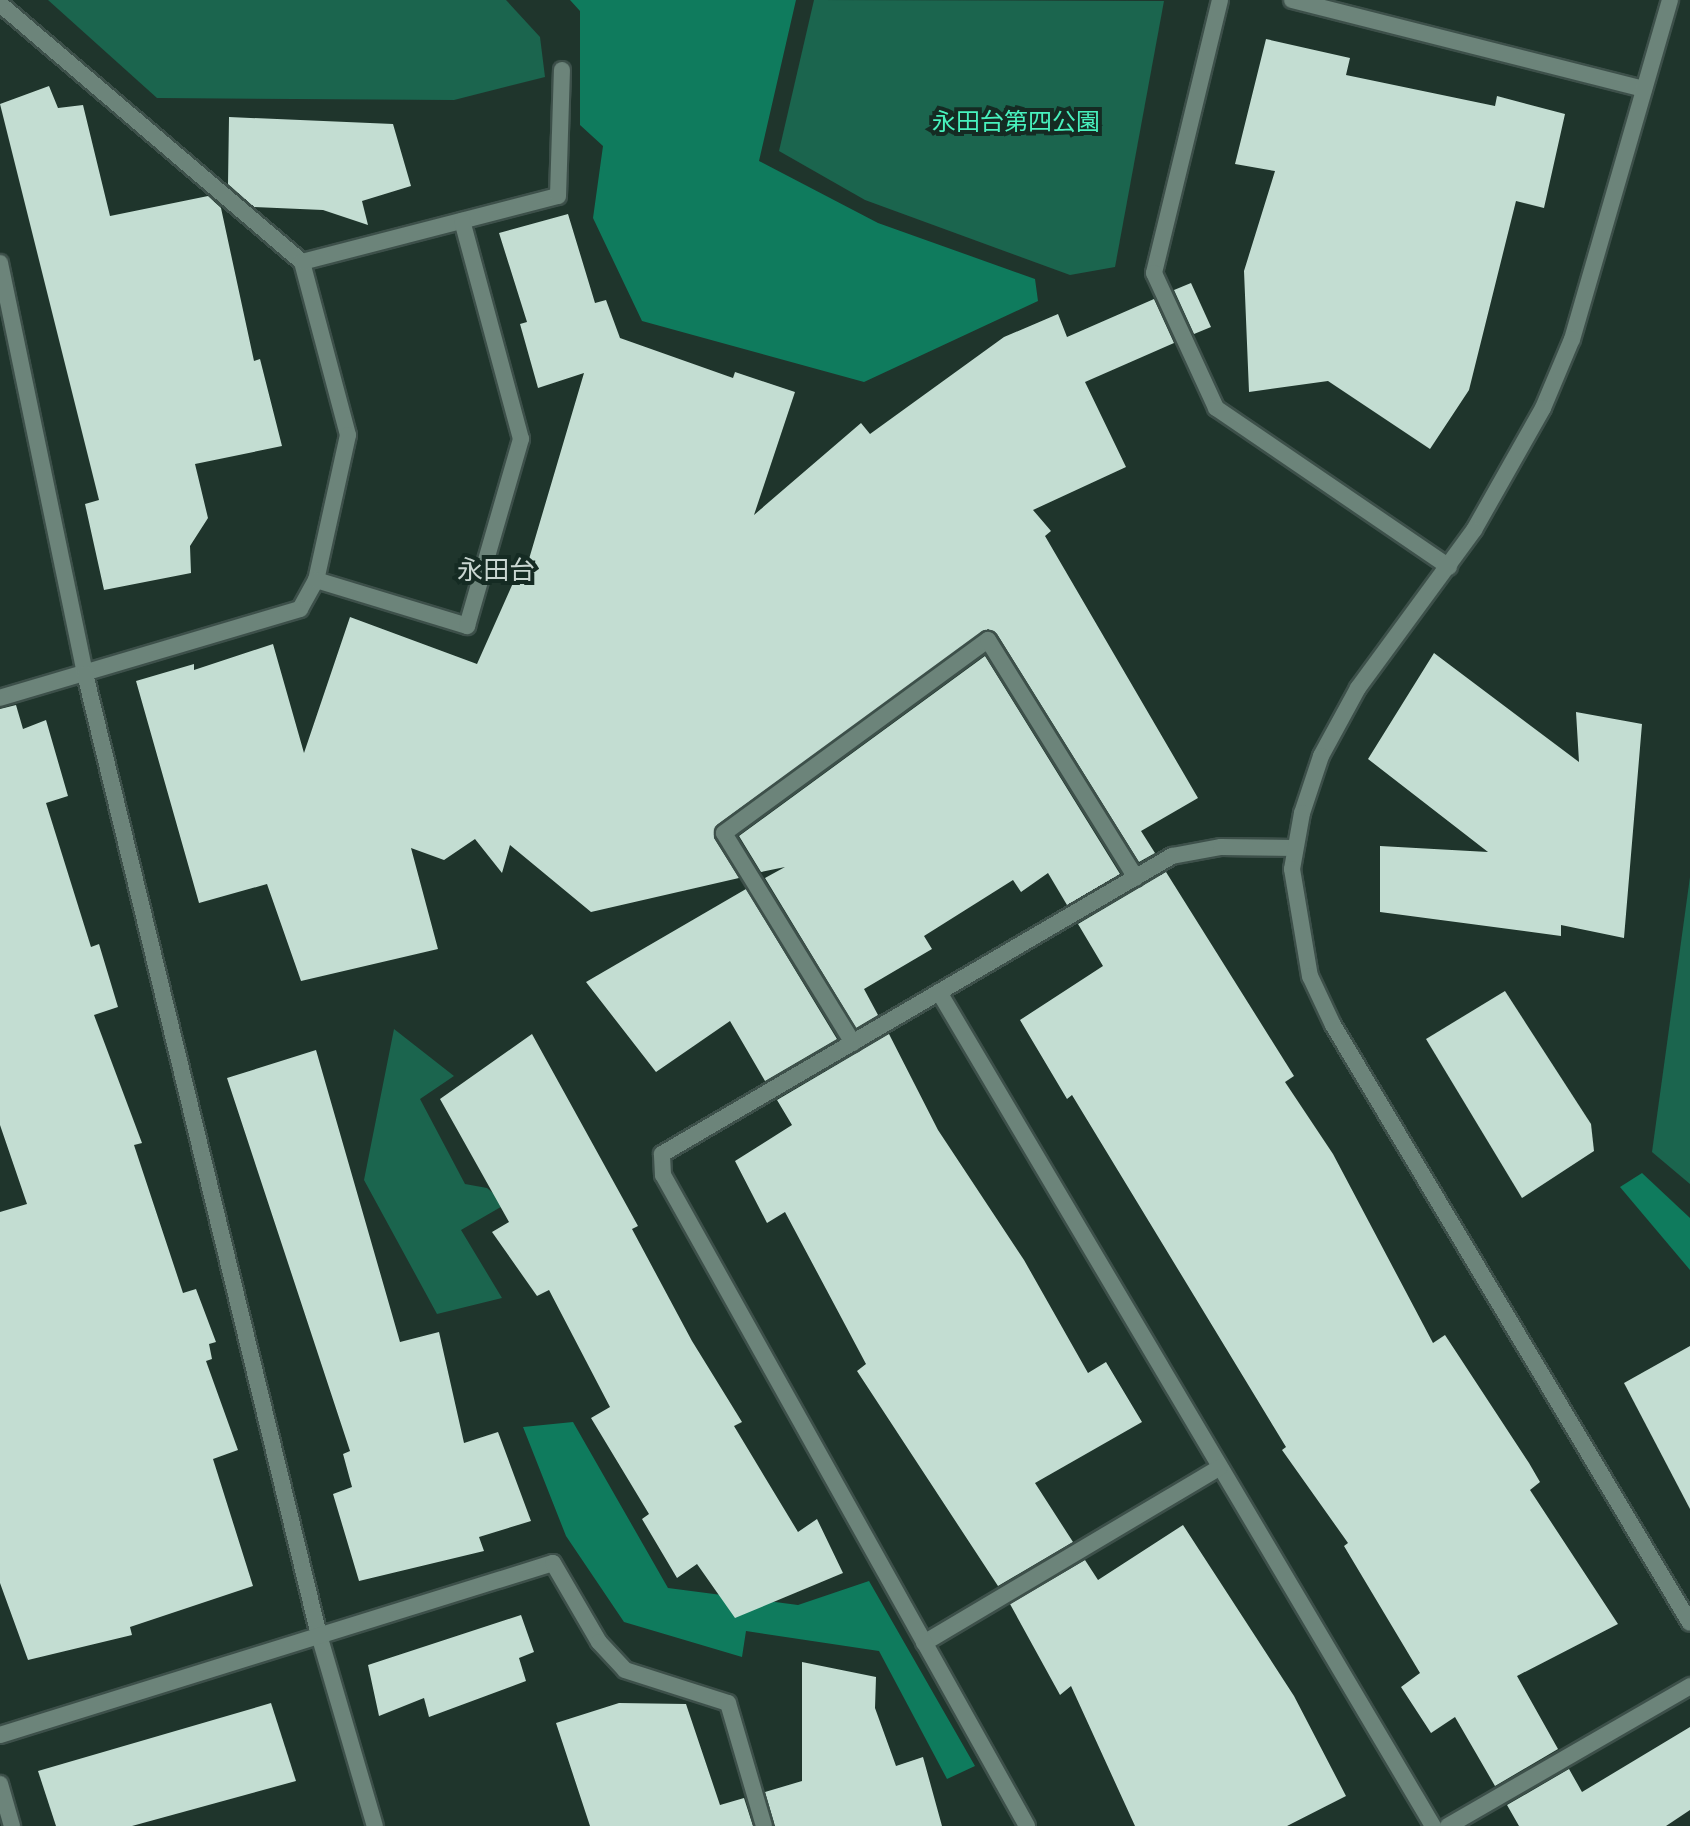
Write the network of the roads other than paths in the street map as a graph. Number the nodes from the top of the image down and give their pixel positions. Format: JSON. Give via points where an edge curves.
{"nodes":[{"id":1,"x":1220,"y":0,"type":"edge"},
{"id":2,"x":1292,"y":0,"type":"edge"},
{"id":3,"x":1670,"y":0,"type":"edge"},
{"id":4,"x":0,"y":4,"type":"edge"},
{"id":5,"x":562,"y":70,"type":"dead end"},
{"id":6,"x":1644,"y":89,"type":"junction"},
{"id":7,"x":462,"y":221,"type":"junction"},
{"id":8,"x":302,"y":262,"type":"junction"},
{"id":9,"x":0,"y":263,"type":"edge"},
{"id":10,"x":1449,"y":567,"type":"junction"},
{"id":11,"x":316,"y":580,"type":"junction"},
{"id":12,"x":85,"y":674,"type":"junction"},
{"id":13,"x":0,"y":698,"type":"edge"},
{"id":14,"x":1295,"y":848,"type":"junction"},
{"id":15,"x":1136,"y":878,"type":"junction"},
{"id":16,"x":939,"y":992,"type":"junction"},
{"id":17,"x":853,"y":1043,"type":"junction"},
{"id":18,"x":1220,"y":1467,"type":"junction"},
{"id":19,"x":1690,"y":1623,"type":"edge"},
{"id":20,"x":319,"y":1635,"type":"junction"},
{"id":21,"x":924,"y":1643,"type":"junction"},
{"id":22,"x":1690,"y":1686,"type":"edge"},
{"id":23,"x":0,"y":1735,"type":"edge"},
{"id":24,"x":0,"y":1784,"type":"edge"},
{"id":25,"x":12,"y":1826,"type":"edge"},
{"id":26,"x":375,"y":1826,"type":"edge"},
{"id":27,"x":764,"y":1826,"type":"edge"},
{"id":28,"x":1027,"y":1826,"type":"edge"},
{"id":29,"x":1433,"y":1826,"type":"edge"},
{"id":30,"x":1448,"y":1826,"type":"edge"}],
"edges":[{"from":1,"to":10,"type":"street","via":[[1154,273],[1216,408]]},
{"from":2,"to":6,"type":"street"},
{"from":3,"to":6,"type":"street"},
{"from":4,"to":8,"type":"street"},
{"from":5,"to":7,"type":"street","via":[[558,196]]},
{"from":6,"to":10,"type":"street","via":[[1572,339],[1543,408]]},
{"from":7,"to":8,"type":"street"},
{"from":7,"to":11,"type":"street","via":[[521,439],[467,626]]},
{"from":8,"to":11,"type":"street","via":[[348,435]]},
{"from":9,"to":12,"type":"street"},
{"from":10,"to":14,"type":"street","via":[[1358,688],[1321,756]]},
{"from":11,"to":12,"type":"street","via":[[300,609]]},
{"from":12,"to":13,"type":"street"},
{"from":12,"to":20,"type":"street"},
{"from":14,"to":15,"type":"street","via":[[1221,847],[1172,856]]},
{"from":14,"to":19,"type":"street","via":[[1298,922],[1310,976],[1333,1025]]},
{"from":15,"to":16,"type":"street"},
{"from":15,"to":17,"type":"street","via":[[988,640],[724,833]]},
{"from":16,"to":17,"type":"street"},
{"from":16,"to":18,"type":"street"},
{"from":17,"to":21,"type":"street","via":[[662,1154],[663,1175]]},
{"from":18,"to":21,"type":"street"},
{"from":18,"to":29,"type":"street"},
{"from":20,"to":23,"type":"street"},
{"from":20,"to":26,"type":"street"},
{"from":20,"to":27,"type":"street","via":[[553,1563],[599,1642],[625,1670],[728,1703]]},
{"from":21,"to":28,"type":"street"},
{"from":22,"to":30,"type":"street"},
{"from":24,"to":25,"type":"street"}]}
